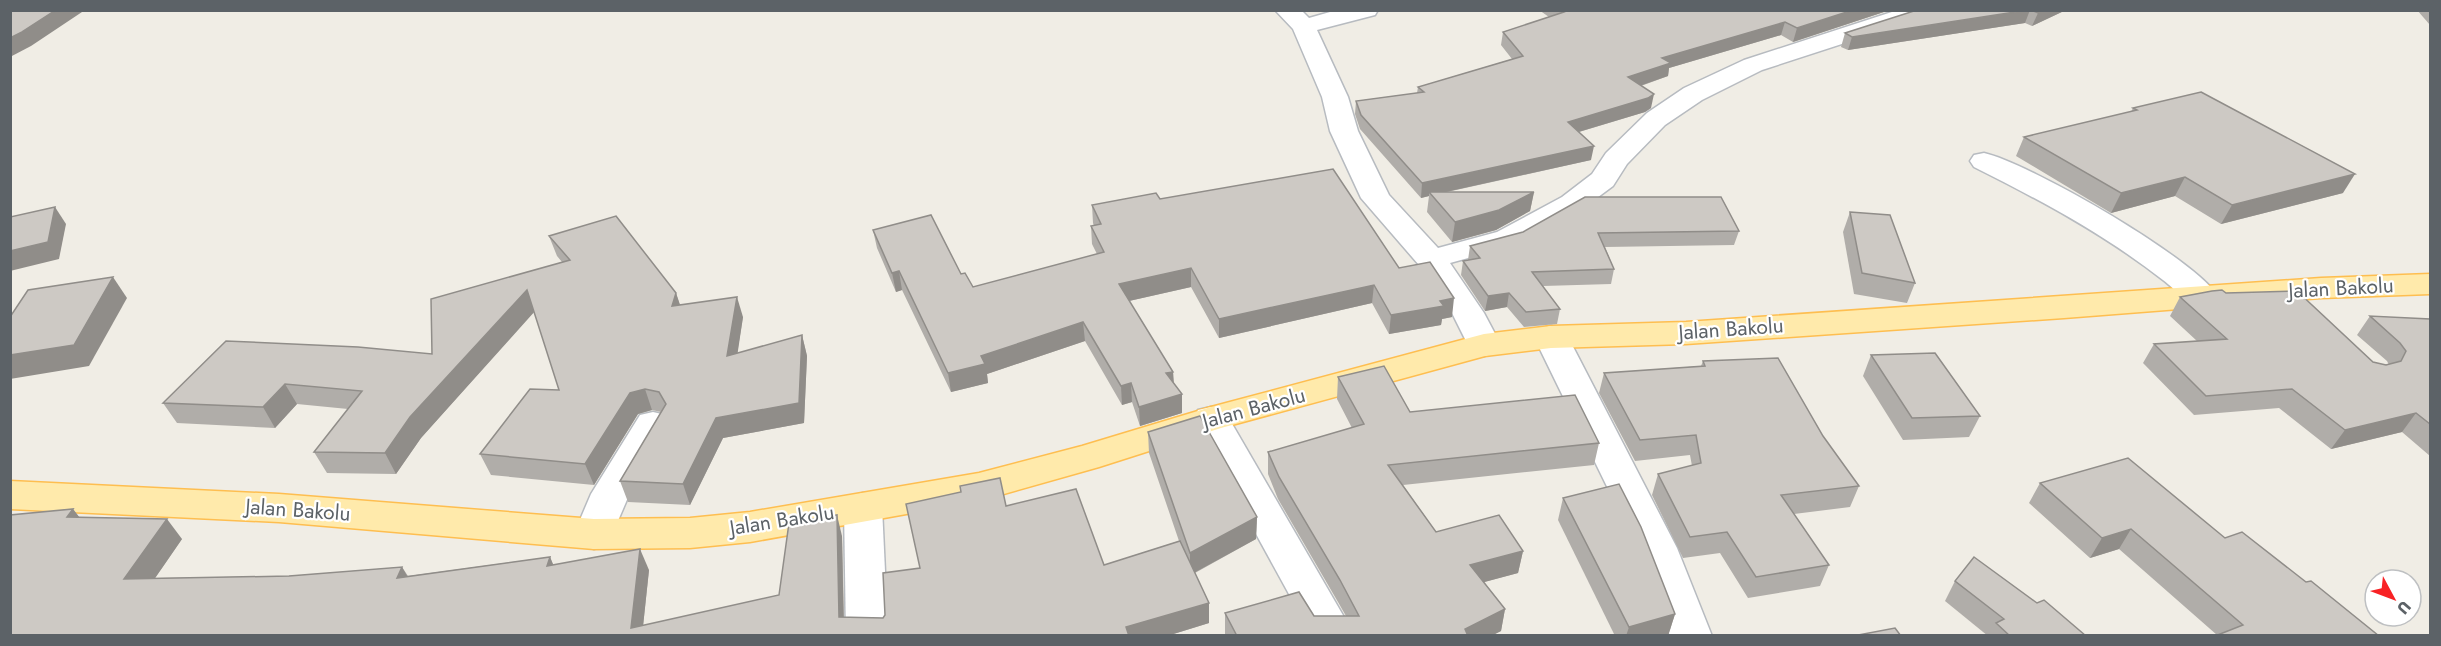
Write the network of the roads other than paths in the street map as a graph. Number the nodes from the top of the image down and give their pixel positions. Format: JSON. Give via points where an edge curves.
{"nodes":[{"id":1,"x":1367,"y":10,"type":"edge"},
{"id":2,"x":1923,"y":10,"type":"edge"},
{"id":3,"x":1295,"y":18,"type":"edge"},
{"id":4,"x":1984,"y":161,"type":"dead end"},
{"id":5,"x":1431,"y":259,"type":"junction"},
{"id":6,"x":2430,"y":285,"type":"edge"},
{"id":7,"x":2288,"y":291,"type":"junction"},
{"id":8,"x":2198,"y":293,"type":"junction"},
{"id":9,"x":2313,"y":315,"type":"edge"},
{"id":10,"x":1476,"y":328,"type":"junction"},
{"id":11,"x":1551,"y":337,"type":"junction"},
{"id":12,"x":1211,"y":419,"type":"junction"},
{"id":13,"x":653,"y":424,"type":"edge"},
{"id":14,"x":10,"y":495,"type":"edge"},
{"id":15,"x":863,"y":507,"type":"junction"},
{"id":16,"x":602,"y":515,"type":"junction"},
{"id":17,"x":867,"y":636,"type":"edge"},
{"id":18,"x":1334,"y":636,"type":"edge"},
{"id":19,"x":1691,"y":636,"type":"edge"}],
"edges":[{"from":1,"to":3,"type":"street"},
{"from":2,"to":5,"type":"street","via":[[1753,65],[1693,94],[1656,119],[1617,159],[1603,180],[1572,203],[1508,238]]},
{"from":3,"to":5,"type":"street","via":[[1335,97],[1344,131],[1376,198]]},
{"from":4,"to":8,"type":"street","via":[[2083,212],[2169,268]]},
{"from":5,"to":10,"type":"street"},
{"from":6,"to":7,"type":"main road","name":"Jalan Bakolu"},
{"from":7,"to":8,"type":"main road","name":"Jalan Bakolu"},
{"from":7,"to":9,"type":"street"},
{"from":8,"to":11,"type":"main road","name":"Jalan Bakolu","via":[[2064,308],[1686,333]]},
{"from":10,"to":11,"type":"main road","name":"Jalan Bakolu"},
{"from":10,"to":12,"type":"main road","name":"Jalan Bakolu"},
{"from":11,"to":19,"type":"street","via":[[1657,548]]},
{"from":12,"to":15,"type":"main road","name":"Jalan Bakolu","via":[[979,487]]},
{"from":12,"to":18,"type":"street"},
{"from":13,"to":16,"type":"street"},
{"from":14,"to":16,"type":"main road","name":"Jalan Bakolu","via":[[291,508]]},
{"from":15,"to":16,"type":"main road","name":"Jalan Bakolu","via":[[690,533]]},
{"from":15,"to":17,"type":"street"}]}
